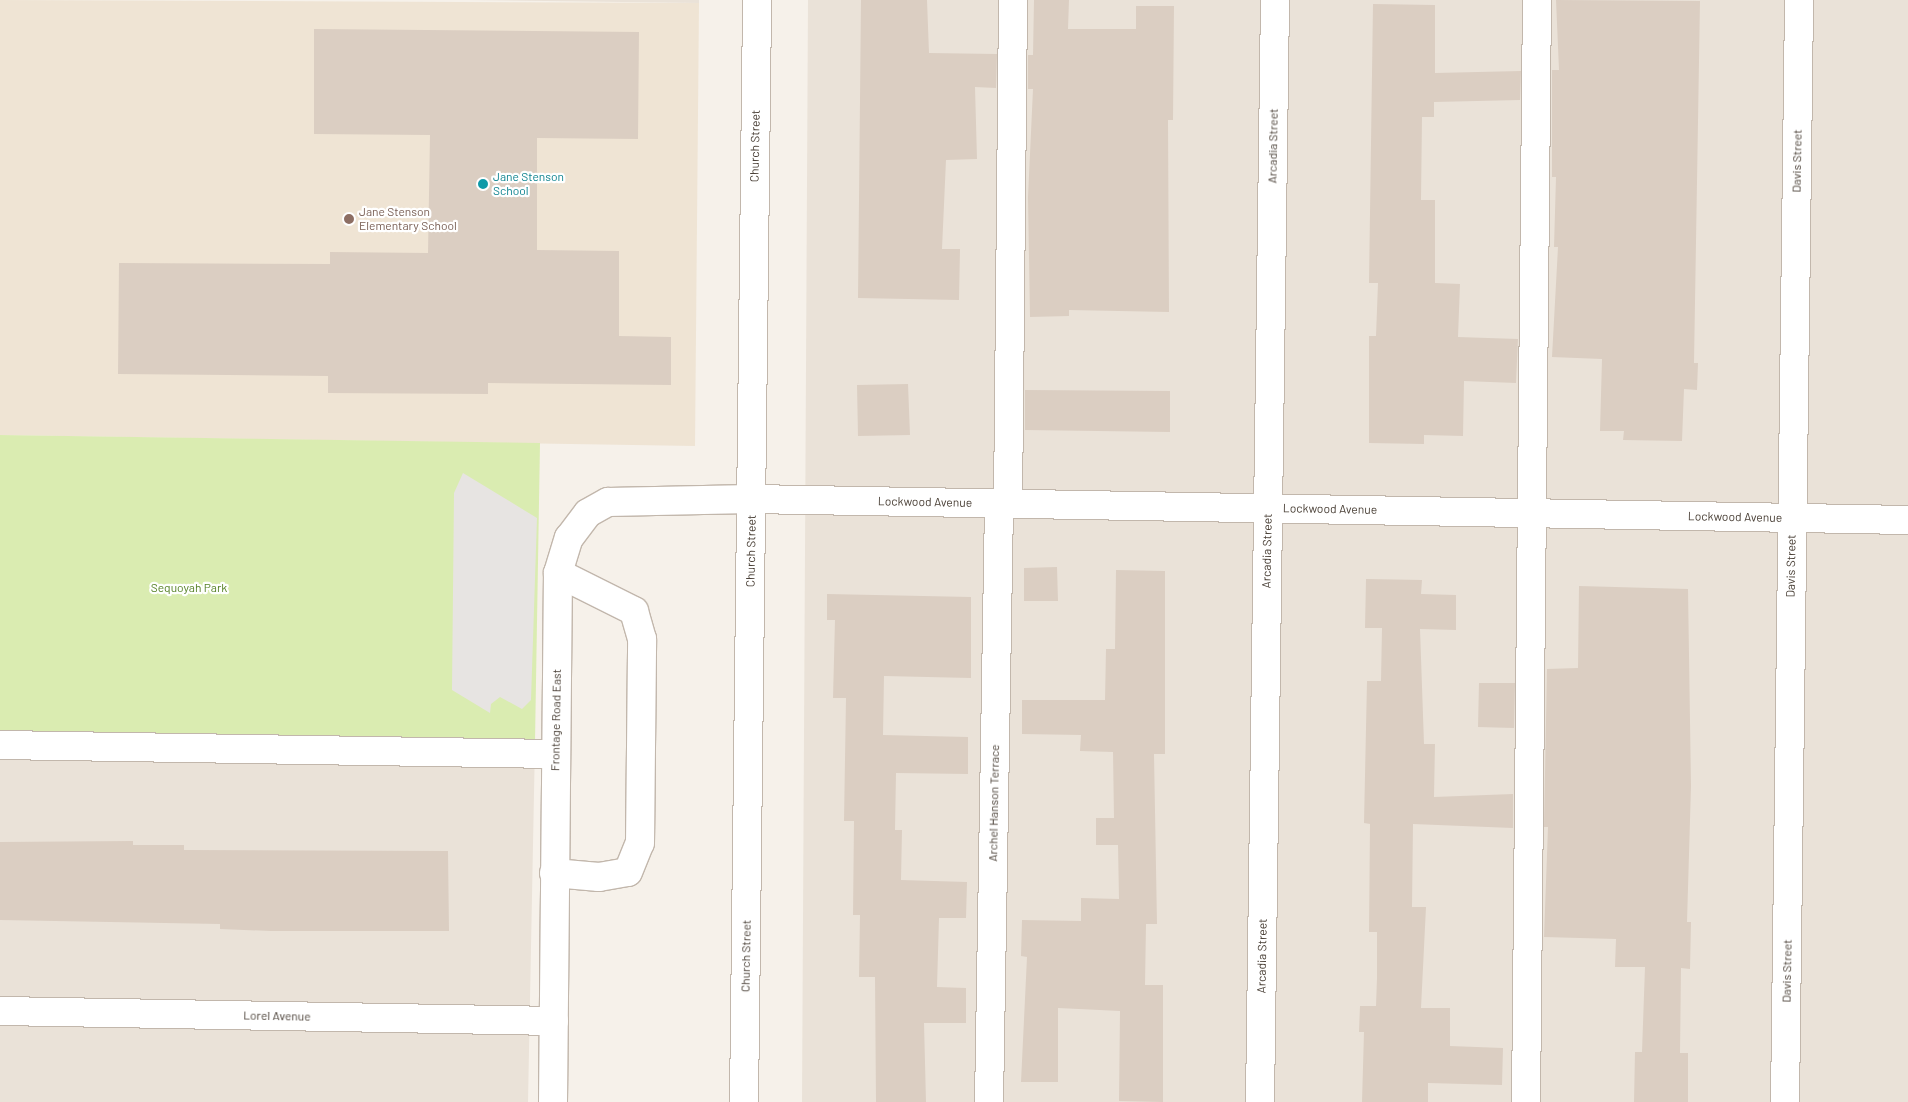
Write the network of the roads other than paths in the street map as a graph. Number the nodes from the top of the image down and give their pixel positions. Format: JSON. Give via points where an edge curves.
{"nodes":[{"id":1,"x":757,"y":0,"type":"edge"},
{"id":2,"x":1013,"y":0,"type":"edge"},
{"id":3,"x":1275,"y":0,"type":"edge"},
{"id":4,"x":1537,"y":0,"type":"edge"},
{"id":5,"x":1799,"y":0,"type":"edge"},
{"id":6,"x":751,"y":499,"type":"junction"},
{"id":7,"x":1004,"y":503,"type":"junction"},
{"id":8,"x":1268,"y":508,"type":"junction"},
{"id":9,"x":1532,"y":513,"type":"junction"},
{"id":10,"x":1791,"y":518,"type":"junction"},
{"id":11,"x":1908,"y":520,"type":"edge"},
{"id":12,"x":558,"y":573,"type":"junction"},
{"id":13,"x":0,"y":746,"type":"edge"},
{"id":14,"x":555,"y":754,"type":"junction"},
{"id":15,"x":554,"y":873,"type":"junction"},
{"id":16,"x":0,"y":1010,"type":"edge"},
{"id":17,"x":554,"y":1021,"type":"junction"},
{"id":18,"x":553,"y":1102,"type":"edge"},
{"id":19,"x":744,"y":1102,"type":"edge"},
{"id":20,"x":989,"y":1102,"type":"edge"},
{"id":21,"x":1260,"y":1102,"type":"edge"},
{"id":22,"x":1526,"y":1102,"type":"edge"},
{"id":23,"x":1785,"y":1102,"type":"edge"}],
"edges":[{"from":1,"to":6,"type":"street","name":"Church Street"},
{"from":2,"to":7,"type":"street","name":"Archel Hanson Terrace"},
{"from":3,"to":8,"type":"street","name":"Arcadia Street"},
{"from":4,"to":9,"type":"street"},
{"from":5,"to":10,"type":"street","name":"Davis Street"},
{"from":6,"to":7,"type":"street","name":"Lockwood Avenue"},
{"from":6,"to":12,"type":"street","name":"Frontage Road East","via":[[608,502],[588,513],[569,538]]},
{"from":6,"to":19,"type":"street","name":"Church Street"},
{"from":7,"to":8,"type":"street","name":"Lockwood Avenue"},
{"from":7,"to":20,"type":"street","name":"Archel Hanson Terrace"},
{"from":8,"to":9,"type":"street","name":"Lockwood Avenue"},
{"from":8,"to":21,"type":"street","name":"Arcadia Street"},
{"from":9,"to":10,"type":"street","name":"Lockwood Avenue"},
{"from":9,"to":22,"type":"street"},
{"from":10,"to":11,"type":"street","name":"Lockwood Avenue"},
{"from":10,"to":23,"type":"street","name":"Davis Street"},
{"from":12,"to":14,"type":"street","name":"Frontage Road East"},
{"from":12,"to":15,"type":"street","via":[[634,611],[642,639],[640,833],[628,872],[599,876]]},
{"from":13,"to":14,"type":"street"},
{"from":14,"to":15,"type":"street","name":"Frontage Road East"},
{"from":15,"to":17,"type":"street","name":"Frontage Road East"},
{"from":16,"to":17,"type":"street","name":"Lorel Avenue"},
{"from":17,"to":18,"type":"street","name":"Frontage Road East"}]}
